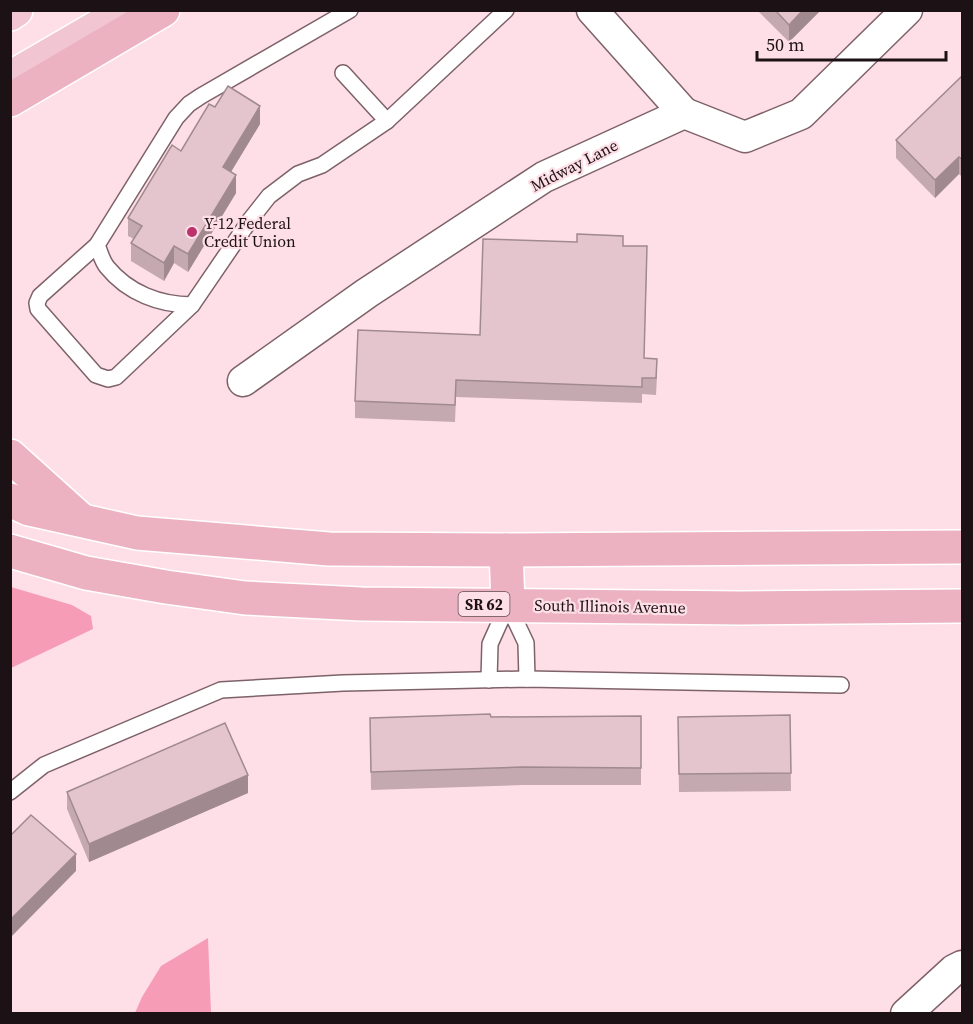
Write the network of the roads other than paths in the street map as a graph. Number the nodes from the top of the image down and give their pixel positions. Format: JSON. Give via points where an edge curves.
{"nodes":[{"id":1,"x":16,"y":10,"type":"edge"},
{"id":2,"x":127,"y":10,"type":"edge"},
{"id":3,"x":163,"y":10,"type":"edge"},
{"id":4,"x":350,"y":10,"type":"edge"},
{"id":5,"x":506,"y":10,"type":"edge"},
{"id":6,"x":592,"y":10,"type":"edge"},
{"id":7,"x":907,"y":10,"type":"edge"},
{"id":8,"x":10,"y":14,"type":"edge"},
{"id":9,"x":343,"y":73,"type":"dead end"},
{"id":10,"x":10,"y":78,"type":"edge"},
{"id":11,"x":10,"y":100,"type":"edge"},
{"id":12,"x":684,"y":112,"type":"junction"},
{"id":13,"x":387,"y":121,"type":"junction"},
{"id":14,"x":97,"y":245,"type":"junction"},
{"id":15,"x":192,"y":305,"type":"junction"},
{"id":16,"x":243,"y":381,"type":"dead end"},
{"id":17,"x":10,"y":456,"type":"edge"},
{"id":18,"x":10,"y":500,"type":"edge"},
{"id":19,"x":83,"y":522,"type":"junction"},
{"id":20,"x":963,"y":547,"type":"edge"},
{"id":21,"x":506,"y":550,"type":"junction"},
{"id":22,"x":10,"y":551,"type":"edge"},
{"id":23,"x":508,"y":604,"type":"junction"},
{"id":24,"x":963,"y":606,"type":"edge"},
{"id":25,"x":527,"y":679,"type":"junction"},
{"id":26,"x":489,"y":680,"type":"junction"},
{"id":27,"x":841,"y":685,"type":"dead end"},
{"id":28,"x":10,"y":792,"type":"edge"},
{"id":29,"x":963,"y":966,"type":"edge"},
{"id":30,"x":906,"y":1014,"type":"edge"}],
"edges":[{"from":1,"to":8,"type":"main road"},
{"from":2,"to":10,"type":"main road"},
{"from":3,"to":11,"type":"highway"},
{"from":4,"to":14,"type":"lane","via":[[189,104],[176,118]]},
{"from":5,"to":13,"type":"lane"},
{"from":6,"to":12,"type":"street"},
{"from":7,"to":12,"type":"street","via":[[801,114],[745,137]]},
{"from":9,"to":13,"type":"lane"},
{"from":12,"to":16,"type":"street","name":"Midway Lane","via":[[544,177]]},
{"from":13,"to":15,"type":"lane","via":[[322,165],[298,174],[269,196]]},
{"from":14,"to":15,"type":"lane","via":[[106,266],[128,286],[148,298]]},
{"from":14,"to":15,"type":"lane","via":[[37,303],[38,309],[96,375],[116,377]]},
{"from":17,"to":19,"type":"highway"},
{"from":18,"to":19,"type":"highway"},
{"from":19,"to":21,"type":"highway","via":[[137,532],[329,549]]},
{"from":20,"to":21,"type":"highway"},
{"from":21,"to":23,"type":"highway"},
{"from":22,"to":23,"type":"highway","name":"South Illinois Avenue","number":"SR 62","via":[[86,573],[246,598],[361,604]]},
{"from":23,"to":24,"type":"highway","name":"South Illinois Avenue","number":"SR 62"},
{"from":23,"to":25,"type":"lane","via":[[526,643]]},
{"from":23,"to":26,"type":"lane","via":[[490,644]]},
{"from":25,"to":26,"type":"lane"},
{"from":25,"to":27,"type":"lane"},
{"from":26,"to":28,"type":"lane","via":[[221,690],[44,765]]},
{"from":29,"to":30,"type":"street"}]}
